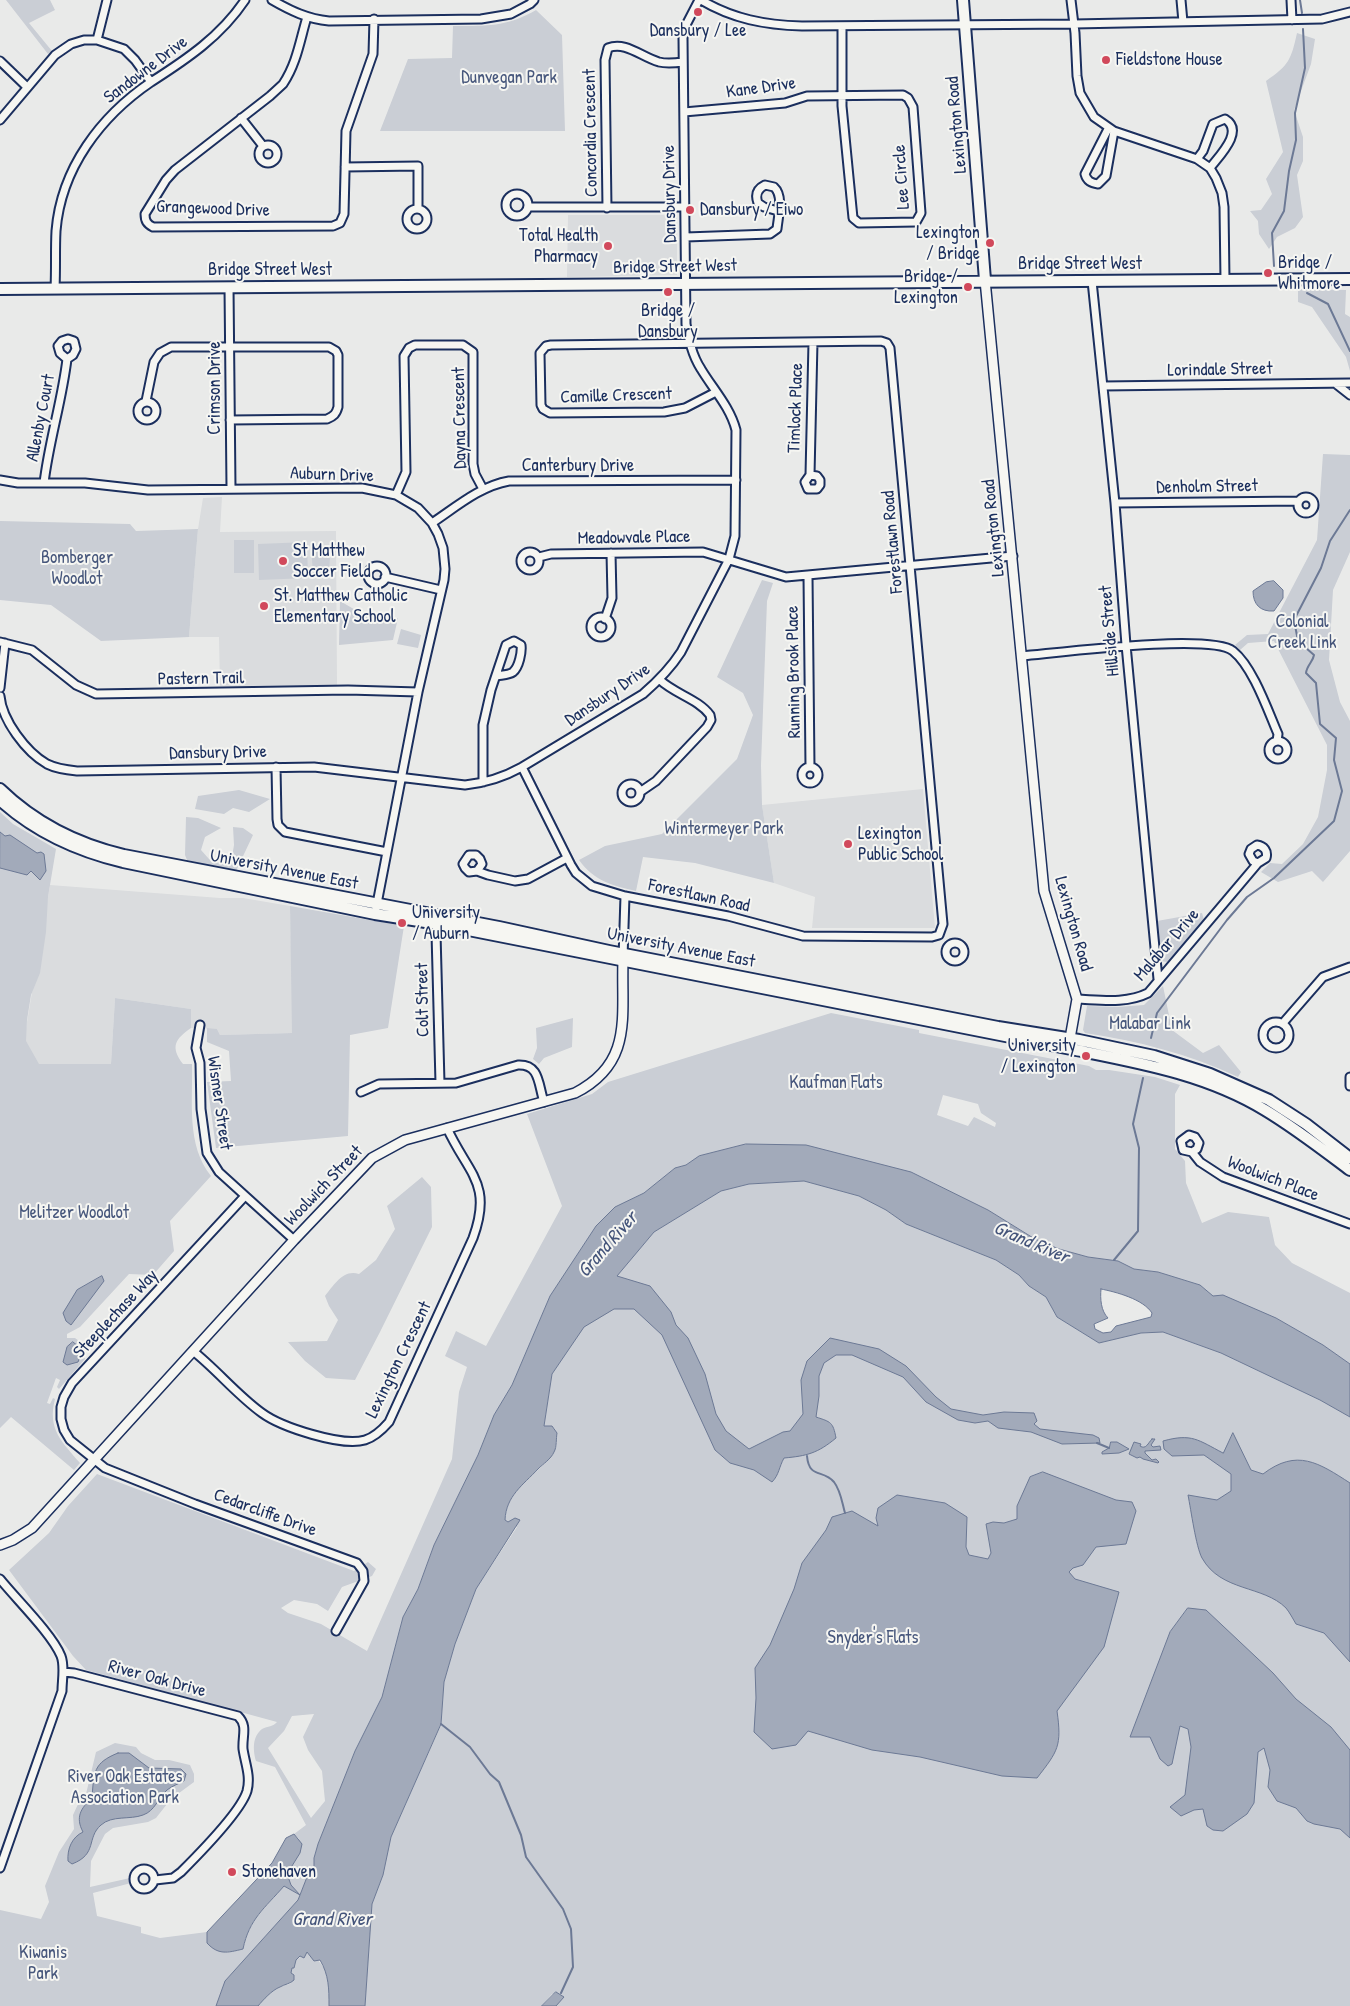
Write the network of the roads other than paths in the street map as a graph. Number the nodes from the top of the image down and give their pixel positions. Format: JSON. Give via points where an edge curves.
{"nodes":[{"id":1,"x":107,"y":0,"type":"edge"},
{"id":2,"x":245,"y":0,"type":"edge"},
{"id":3,"x":272,"y":0,"type":"edge"},
{"id":4,"x":534,"y":0,"type":"edge"},
{"id":5,"x":700,"y":0,"type":"edge"},
{"id":6,"x":963,"y":0,"type":"edge"},
{"id":7,"x":1072,"y":0,"type":"edge"},
{"id":8,"x":1181,"y":0,"type":"edge"},
{"id":9,"x":1290,"y":0,"type":"edge"},
{"id":10,"x":1350,"y":12,"type":"edge"},
{"id":11,"x":307,"y":17,"type":"junction"},
{"id":12,"x":374,"y":19,"type":"junction"},
{"id":13,"x":1292,"y":20,"type":"junction"},
{"id":14,"x":1183,"y":22,"type":"junction"},
{"id":15,"x":965,"y":24,"type":"junction"},
{"id":16,"x":1074,"y":24,"type":"junction"},
{"id":17,"x":842,"y":26,"type":"junction"},
{"id":18,"x":98,"y":40,"type":"junction"},
{"id":19,"x":0,"y":61,"type":"edge"},
{"id":20,"x":683,"y":62,"type":"junction"},
{"id":21,"x":151,"y":82,"type":"junction"},
{"id":22,"x":27,"y":88,"type":"junction"},
{"id":23,"x":842,"y":96,"type":"junction"},
{"id":24,"x":684,"y":112,"type":"junction"},
{"id":25,"x":241,"y":118,"type":"junction"},
{"id":26,"x":0,"y":120,"type":"edge"},
{"id":27,"x":1111,"y":130,"type":"junction"},
{"id":28,"x":263,"y":146,"type":"dead end"},
{"id":29,"x":1197,"y":159,"type":"junction"},
{"id":30,"x":345,"y":167,"type":"junction"},
{"id":31,"x":1210,"y":168,"type":"junction"},
{"id":32,"x":528,"y":207,"type":"dead end"},
{"id":33,"x":685,"y":207,"type":"junction"},
{"id":34,"x":607,"y":208,"type":"junction"},
{"id":35,"x":418,"y":209,"type":"dead end"},
{"id":36,"x":778,"y":211,"type":"dead end"},
{"id":37,"x":686,"y":237,"type":"junction"},
{"id":38,"x":1350,"y":278,"type":"edge"},
{"id":39,"x":985,"y":280,"type":"junction"},
{"id":40,"x":1225,"y":280,"type":"junction"},
{"id":41,"x":1092,"y":281,"type":"junction"},
{"id":42,"x":686,"y":284,"type":"junction"},
{"id":43,"x":229,"y":287,"type":"junction"},
{"id":44,"x":55,"y":288,"type":"junction"},
{"id":45,"x":0,"y":289,"type":"edge"},
{"id":46,"x":813,"y":342,"type":"junction"},
{"id":47,"x":689,"y":344,"type":"junction"},
{"id":48,"x":229,"y":347,"type":"junction"},
{"id":49,"x":67,"y":359,"type":"dead end"},
{"id":50,"x":1350,"y":383,"type":"edge"},
{"id":51,"x":1336,"y":384,"type":"junction"},
{"id":52,"x":1104,"y":386,"type":"junction"},
{"id":53,"x":716,"y":392,"type":"junction"},
{"id":54,"x":1350,"y":395,"type":"edge"},
{"id":55,"x":146,"y":401,"type":"dead end"},
{"id":56,"x":230,"y":420,"type":"junction"},
{"id":57,"x":810,"y":475,"type":"dead end"},
{"id":58,"x":0,"y":480,"type":"edge"},
{"id":59,"x":736,"y":480,"type":"junction"},
{"id":60,"x":44,"y":483,"type":"junction"},
{"id":61,"x":231,"y":488,"type":"junction"},
{"id":62,"x":483,"y":489,"type":"junction"},
{"id":63,"x":396,"y":494,"type":"junction"},
{"id":64,"x":1299,"y":501,"type":"dead end"},
{"id":65,"x":1115,"y":503,"type":"junction"},
{"id":66,"x":432,"y":523,"type":"junction"},
{"id":67,"x":611,"y":553,"type":"junction"},
{"id":68,"x":1013,"y":556,"type":"junction"},
{"id":69,"x":539,"y":558,"type":"dead end"},
{"id":70,"x":728,"y":559,"type":"junction"},
{"id":71,"x":910,"y":566,"type":"junction"},
{"id":72,"x":808,"y":576,"type":"junction"},
{"id":73,"x":385,"y":577,"type":"dead end"},
{"id":74,"x":442,"y":590,"type":"junction"},
{"id":75,"x":605,"y":618,"type":"dead end"},
{"id":76,"x":3,"y":642,"type":"edge"},
{"id":77,"x":1126,"y":646,"type":"junction"},
{"id":78,"x":1022,"y":656,"type":"junction"},
{"id":79,"x":497,"y":676,"type":"junction"},
{"id":80,"x":660,"y":680,"type":"junction"},
{"id":81,"x":0,"y":688,"type":"edge"},
{"id":82,"x":418,"y":692,"type":"junction"},
{"id":83,"x":0,"y":696,"type":"edge"},
{"id":84,"x":1278,"y":741,"type":"dead end"},
{"id":85,"x":276,"y":767,"type":"junction"},
{"id":86,"x":522,"y":767,"type":"junction"},
{"id":87,"x":810,"y":767,"type":"dead end"},
{"id":88,"x":402,"y":777,"type":"junction"},
{"id":89,"x":483,"y":782,"type":"junction"},
{"id":90,"x":0,"y":789,"type":"edge"},
{"id":91,"x":640,"y":792,"type":"dead end"},
{"id":92,"x":0,"y":800,"type":"edge"},
{"id":93,"x":387,"y":852,"type":"junction"},
{"id":94,"x":567,"y":858,"type":"junction"},
{"id":95,"x":1258,"y":863,"type":"dead end"},
{"id":96,"x":477,"y":871,"type":"dead end"},
{"id":97,"x":237,"y":881,"type":"junction"},
{"id":98,"x":625,"y":896,"type":"junction"},
{"id":99,"x":376,"y":909,"type":"junction"},
{"id":100,"x":438,"y":920,"type":"junction"},
{"id":101,"x":939,"y":935,"type":"junction"},
{"id":102,"x":948,"y":945,"type":"dead end"},
{"id":103,"x":623,"y":957,"type":"junction"},
{"id":104,"x":1350,"y":967,"type":"edge"},
{"id":105,"x":1158,"y":980,"type":"junction"},
{"id":106,"x":1077,"y":998,"type":"junction"},
{"id":107,"x":1282,"y":1023,"type":"dead end"},
{"id":108,"x":200,"y":1025,"type":"dead end"},
{"id":109,"x":1069,"y":1043,"type":"junction"},
{"id":110,"x":1350,"y":1076,"type":"edge"},
{"id":111,"x":440,"y":1083,"type":"junction"},
{"id":112,"x":1350,"y":1086,"type":"edge"},
{"id":113,"x":361,"y":1092,"type":"dead end"},
{"id":114,"x":544,"y":1102,"type":"junction"},
{"id":115,"x":447,"y":1128,"type":"junction"},
{"id":116,"x":1192,"y":1152,"type":"dead end"},
{"id":117,"x":1350,"y":1158,"type":"edge"},
{"id":118,"x":1350,"y":1170,"type":"edge"},
{"id":119,"x":245,"y":1196,"type":"junction"},
{"id":120,"x":1350,"y":1224,"type":"edge"},
{"id":121,"x":294,"y":1240,"type":"junction"},
{"id":122,"x":193,"y":1351,"type":"junction"},
{"id":123,"x":94,"y":1461,"type":"junction"},
{"id":124,"x":0,"y":1545,"type":"edge"},
{"id":125,"x":0,"y":1580,"type":"edge"},
{"id":126,"x":336,"y":1631,"type":"dead end"},
{"id":127,"x":63,"y":1672,"type":"junction"},
{"id":128,"x":0,"y":1868,"type":"edge"},
{"id":129,"x":155,"y":1880,"type":"dead end"}],
"edges":[{"from":1,"to":18,"type":"street"},
{"from":2,"to":21,"type":"street","name":"Sandowne Drive","via":[[205,45]]},
{"from":3,"to":11,"type":"street"},
{"from":4,"to":12,"type":"street","via":[[499,17]]},
{"from":5,"to":17,"type":"street","via":[[751,21],[775,25]]},
{"from":5,"to":20,"type":"street","name":"Dansbury Drive","via":[[686,26]]},
{"from":6,"to":15,"type":"main road","name":"Lexington Road"},
{"from":7,"to":16,"type":"street"},
{"from":8,"to":14,"type":"street"},
{"from":9,"to":13,"type":"street"},
{"from":10,"to":13,"type":"street","via":[[1322,19]]},
{"from":11,"to":12,"type":"street"},
{"from":11,"to":25,"type":"street","name":"Grangewood Drive","via":[[291,72],[270,96]]},
{"from":12,"to":30,"type":"street","name":"Grangewood Drive","via":[[372,54],[346,131]]},
{"from":13,"to":14,"type":"street"},
{"from":14,"to":16,"type":"street"},
{"from":15,"to":16,"type":"street"},
{"from":15,"to":17,"type":"street"},
{"from":15,"to":39,"type":"main road","name":"Lexington Road"},
{"from":16,"to":27,"type":"street","via":[[1080,93],[1094,117]]},
{"from":17,"to":23,"type":"street","name":"Lee Circle"},
{"from":18,"to":21,"type":"street","via":[[124,49]]},
{"from":18,"to":22,"type":"street","via":[[84,40],[61,50]]},
{"from":19,"to":22,"type":"street"},
{"from":20,"to":24,"type":"street","name":"Dansbury Drive"},
{"from":20,"to":34,"type":"street","name":"Concordia Crescent","via":[[657,61],[623,46],[608,48],[605,60]]},
{"from":21,"to":44,"type":"street","name":"Sandowne Drive","via":[[133,94],[103,123],[71,173],[56,230]]},
{"from":22,"to":26,"type":"street"},
{"from":23,"to":23,"type":"street","name":"Lee Circle","via":[[853,218],[859,223],[916,222],[921,213],[911,102],[904,95]]},
{"from":23,"to":24,"type":"street","name":"Kane Drive","via":[[807,96],[785,103]]},
{"from":24,"to":33,"type":"street","name":"Dansbury Drive"},
{"from":25,"to":28,"type":"street"},
{"from":25,"to":30,"type":"street","name":"Grangewood Drive","via":[[170,174],[145,214],[148,224],[333,226],[340,223],[344,214]]},
{"from":27,"to":27,"type":"street","via":[[1106,176],[1098,184],[1092,183],[1085,174]]},
{"from":27,"to":29,"type":"street"},
{"from":29,"to":31,"type":"street"},
{"from":29,"to":31,"type":"street","via":[[1213,124],[1225,120],[1231,123],[1232,136]]},
{"from":30,"to":35,"type":"street","via":[[418,166]]},
{"from":31,"to":40,"type":"street","via":[[1222,193]]},
{"from":32,"to":34,"type":"street"},
{"from":33,"to":34,"type":"street"},
{"from":33,"to":37,"type":"street","name":"Dansbury Drive"},
{"from":36,"to":37,"type":"street","via":[[777,229],[770,234]]},
{"from":37,"to":42,"type":"street","name":"Dansbury Drive"},
{"from":38,"to":40,"type":"main road","name":"Bridge Street West"},
{"from":39,"to":41,"type":"main road","name":"Bridge Street West"},
{"from":39,"to":42,"type":"main road","name":"Bridge Street West"},
{"from":39,"to":68,"type":"street","name":"Lexington Road"},
{"from":40,"to":41,"type":"main road","name":"Bridge Street West"},
{"from":41,"to":52,"type":"street","name":"Hillside Street"},
{"from":42,"to":43,"type":"main road","name":"Bridge Street West"},
{"from":42,"to":47,"type":"street","name":"Dansbury Drive"},
{"from":43,"to":44,"type":"main road","name":"Bridge Street West"},
{"from":43,"to":48,"type":"street","name":"Crimson Drive"},
{"from":44,"to":45,"type":"main road","name":"Bridge Street West"},
{"from":46,"to":47,"type":"street","name":"Forestlawn Road"},
{"from":46,"to":57,"type":"street","name":"Timlock Place"},
{"from":46,"to":71,"type":"street","name":"Forestlawn Road","via":[[881,341],[890,348]]},
{"from":47,"to":53,"type":"street","name":"Dansbury Drive"},
{"from":47,"to":53,"type":"street","name":"Camille Crescent","via":[[546,346],[540,353],[541,405],[550,413],[664,412],[685,408]]},
{"from":48,"to":55,"type":"street","via":[[171,347],[160,353],[154,362]]},
{"from":48,"to":56,"type":"street","name":"Crimson Drive"},
{"from":48,"to":56,"type":"street","via":[[329,347],[338,355],[336,413],[327,419]]},
{"from":49,"to":60,"type":"street","name":"Allenby Court"},
{"from":50,"to":51,"type":"street","name":"Lorindale Street"},
{"from":51,"to":52,"type":"street","name":"Lorindale Street"},
{"from":51,"to":54,"type":"street"},
{"from":52,"to":65,"type":"street","name":"Hillside Street"},
{"from":53,"to":59,"type":"street","name":"Dansbury Drive","via":[[732,416],[736,430]]},
{"from":56,"to":61,"type":"street","name":"Crimson Drive"},
{"from":58,"to":60,"type":"street","name":"Auburn Drive"},
{"from":59,"to":62,"type":"street","name":"Canterbury Drive","via":[[509,482]]},
{"from":59,"to":70,"type":"street","name":"Dansbury Drive","via":[[735,536]]},
{"from":60,"to":61,"type":"street","name":"Auburn Drive","via":[[85,483],[148,490]]},
{"from":61,"to":63,"type":"street","name":"Auburn Drive","via":[[362,488]]},
{"from":62,"to":63,"type":"street","name":"Dayna Crescent","via":[[474,464],[473,352],[463,345],[415,346],[404,356],[406,472]]},
{"from":62,"to":66,"type":"street","name":"Canterbury Drive"},
{"from":63,"to":66,"type":"street","name":"Auburn Drive","via":[[418,508]]},
{"from":64,"to":65,"type":"street","name":"Denholm Street"},
{"from":65,"to":77,"type":"street","name":"Hillside Street"},
{"from":66,"to":74,"type":"street","name":"Auburn Drive","via":[[443,548]]},
{"from":67,"to":69,"type":"street","name":"Meadowvale Place","via":[[551,554]]},
{"from":67,"to":70,"type":"street","name":"Meadowvale Place","via":[[703,552]]},
{"from":67,"to":75,"type":"street","via":[[612,598]]},
{"from":68,"to":71,"type":"street","name":"Meadowvale Place"},
{"from":68,"to":78,"type":"street","name":"Lexington Road"},
{"from":70,"to":72,"type":"street","name":"Meadowvale Place","via":[[786,578]]},
{"from":70,"to":80,"type":"street","name":"Dansbury Drive","via":[[681,652]]},
{"from":71,"to":72,"type":"street","name":"Meadowvale Place"},
{"from":71,"to":101,"type":"street","name":"Forestlawn Road","via":[[943,924]]},
{"from":72,"to":87,"type":"street","name":"Running Brook Place"},
{"from":73,"to":74,"type":"street"},
{"from":74,"to":82,"type":"street","name":"Auburn Drive"},
{"from":76,"to":81,"type":"street"},
{"from":76,"to":82,"type":"street","name":"Pastern Trail","via":[[32,650],[86,691],[106,695]]},
{"from":77,"to":78,"type":"street"},
{"from":77,"to":84,"type":"street","via":[[1206,645],[1232,650],[1252,676],[1278,734]]},
{"from":77,"to":105,"type":"street","name":"Hillside Street"},
{"from":78,"to":106,"type":"street","name":"Lexington Road","via":[[1044,891]]},
{"from":79,"to":79,"type":"street","via":[[513,672],[516,668],[521,651],[519,643],[514,641],[506,645]]},
{"from":79,"to":89,"type":"street","via":[[483,725]]},
{"from":80,"to":86,"type":"street","name":"Dansbury Drive","via":[[643,694]]},
{"from":80,"to":91,"type":"street","via":[[701,706],[711,720],[656,781]]},
{"from":82,"to":88,"type":"street","name":"Auburn Drive"},
{"from":83,"to":85,"type":"street","name":"Dansbury Drive","via":[[12,730],[47,764],[61,769]]},
{"from":85,"to":88,"type":"street","name":"Dansbury Drive","via":[[322,768]]},
{"from":85,"to":93,"type":"street","via":[[277,819],[285,832]]},
{"from":86,"to":89,"type":"street","name":"Dansbury Drive"},
{"from":86,"to":94,"type":"street","name":"Forestlawn Road"},
{"from":88,"to":89,"type":"street","name":"Dansbury Drive","via":[[448,784]]},
{"from":88,"to":93,"type":"street","name":"Auburn Drive"},
{"from":90,"to":97,"type":"main road","name":"University Avenue East","via":[[51,828],[99,849]]},
{"from":92,"to":97,"type":"main road","name":"University Avenue East","via":[[46,834],[88,853],[137,865]]},
{"from":93,"to":99,"type":"street","name":"Auburn Drive"},
{"from":94,"to":96,"type":"street","via":[[528,878],[515,881]]},
{"from":94,"to":98,"type":"street","name":"Forestlawn Road","via":[[576,873],[592,886]]},
{"from":95,"to":105,"type":"street","name":"Malabar Drive"},
{"from":97,"to":99,"type":"main road","name":"University Avenue East"},
{"from":98,"to":101,"type":"street","name":"Forestlawn Road","via":[[728,916],[803,936]]},
{"from":98,"to":103,"type":"street","name":"Woolwich Street"},
{"from":99,"to":100,"type":"main road","name":"University Avenue East"},
{"from":100,"to":103,"type":"main road","name":"University Avenue East"},
{"from":100,"to":111,"type":"street","name":"Colt Street"},
{"from":101,"to":102,"type":"street"},
{"from":103,"to":109,"type":"main road","name":"University Avenue East"},
{"from":103,"to":114,"type":"street","name":"Woolwich Street","via":[[621,1036],[617,1053],[604,1073],[589,1086]]},
{"from":104,"to":107,"type":"street","via":[[1323,977]]},
{"from":105,"to":106,"type":"street","name":"Malabar Drive","via":[[1148,993],[1136,998]]},
{"from":106,"to":109,"type":"street","name":"Lexington Road"},
{"from":108,"to":119,"type":"street","name":"Wismer Street","via":[[196,1048],[208,1153],[219,1172]]},
{"from":109,"to":117,"type":"main road","name":"University Avenue East","via":[[1154,1056],[1210,1074],[1276,1105]]},
{"from":109,"to":118,"type":"main road","name":"University Avenue East","via":[[1172,1070],[1235,1094],[1265,1109]]},
{"from":110,"to":112,"type":"street"},
{"from":111,"to":113,"type":"street","via":[[379,1084]]},
{"from":111,"to":114,"type":"street","via":[[468,1080],[527,1065],[534,1070]]},
{"from":114,"to":115,"type":"street","name":"Woolwich Street"},
{"from":115,"to":121,"type":"street","name":"Woolwich Street","via":[[405,1140],[372,1158]]},
{"from":115,"to":122,"type":"street","name":"Lexington Crescent","via":[[481,1195],[480,1219],[389,1422],[377,1434],[364,1440],[338,1441],[278,1423],[254,1407]]},
{"from":116,"to":120,"type":"street","name":"Woolwich Place","via":[[1200,1162],[1223,1177]]},
{"from":119,"to":121,"type":"street","name":"Wismer Street"},
{"from":119,"to":123,"type":"street","name":"Steeplechase Way","via":[[68,1390],[61,1407],[64,1430],[70,1440]]},
{"from":121,"to":122,"type":"street","name":"Woolwich Street"},
{"from":122,"to":123,"type":"street","name":"Woolwich Street"},
{"from":123,"to":124,"type":"street","name":"Woolwich Street","via":[[32,1528]]},
{"from":123,"to":126,"type":"street","name":"Cedarcliffe Drive","via":[[195,1504],[357,1563],[364,1571],[364,1581]]},
{"from":125,"to":127,"type":"street","via":[[51,1640],[61,1657]]},
{"from":127,"to":128,"type":"street","via":[[62,1691]]},
{"from":127,"to":129,"type":"street","name":"River Oak Drive","via":[[238,1716],[242,1721],[249,1776],[247,1792],[240,1805],[180,1872],[173,1878]]}]}
